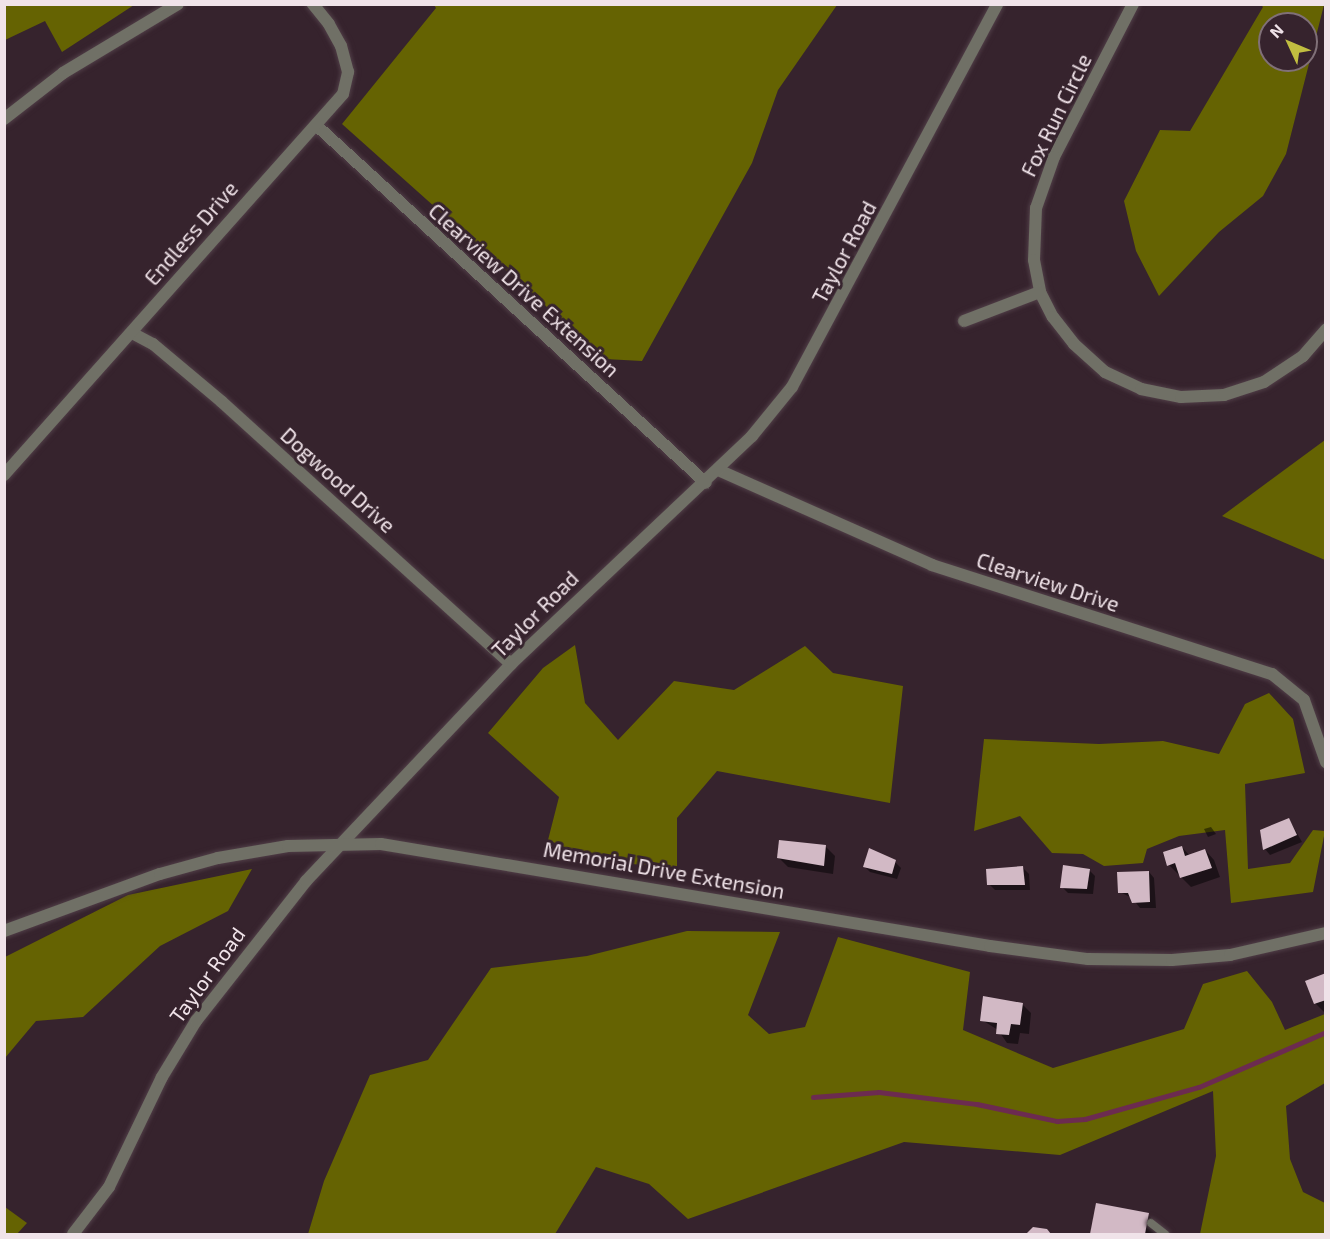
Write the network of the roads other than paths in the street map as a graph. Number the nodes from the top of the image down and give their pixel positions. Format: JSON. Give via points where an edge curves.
{"nodes":[{"id":1,"x":178,"y":4,"type":"edge"},
{"id":2,"x":313,"y":4,"type":"edge"},
{"id":3,"x":997,"y":4,"type":"edge"},
{"id":4,"x":1133,"y":4,"type":"edge"},
{"id":5,"x":4,"y":119,"type":"edge"},
{"id":6,"x":316,"y":125,"type":"junction"},
{"id":7,"x":1040,"y":292,"type":"junction"},
{"id":8,"x":964,"y":321,"type":"dead end"},
{"id":9,"x":1326,"y":330,"type":"edge"},
{"id":10,"x":132,"y":333,"type":"junction"},
{"id":11,"x":718,"y":470,"type":"junction"},
{"id":12,"x":4,"y":475,"type":"edge"},
{"id":13,"x":706,"y":483,"type":"junction"},
{"id":14,"x":511,"y":664,"type":"junction"},
{"id":15,"x":1326,"y":762,"type":"edge"},
{"id":16,"x":341,"y":844,"type":"junction"},
{"id":17,"x":4,"y":931,"type":"edge"},
{"id":18,"x":1326,"y":933,"type":"edge"},
{"id":19,"x":1151,"y":1223,"type":"dead end"},
{"id":20,"x":73,"y":1234,"type":"edge"},
{"id":21,"x":1165,"y":1234,"type":"edge"}],
"edges":[{"from":1,"to":5,"type":"street","via":[[63,73]]},
{"from":2,"to":6,"type":"street","name":"Endless Drive","via":[[336,34],[348,72],[343,94]]},
{"from":3,"to":11,"type":"street","name":"Taylor Road","via":[[810,359],[772,413]]},
{"from":4,"to":7,"type":"street","name":"Fox Run Circle","via":[[1044,179],[1033,238]]},
{"from":6,"to":10,"type":"street","name":"Endless Drive","via":[[258,186]]},
{"from":6,"to":13,"type":"street","name":"Clearview Drive Extension"},
{"from":7,"to":8,"type":"street"},
{"from":7,"to":9,"type":"street","name":"Fox Run Circle","via":[[1059,327],[1089,360],[1132,386],[1181,397],[1224,395],[1264,382],[1303,356]]},
{"from":10,"to":12,"type":"street","name":"Endless Drive"},
{"from":10,"to":14,"type":"street","name":"Dogwood Drive","via":[[153,344],[222,402]]},
{"from":11,"to":13,"type":"street","name":"Taylor Road"},
{"from":11,"to":15,"type":"street","name":"Clearview Drive","via":[[932,564],[1279,677],[1304,700]]},
{"from":13,"to":14,"type":"street","name":"Taylor Road","via":[[614,563]]},
{"from":14,"to":16,"type":"street","name":"Taylor Road"},
{"from":16,"to":17,"type":"street","name":"Memorial Drive Extension","via":[[288,846],[218,858],[160,874]]},
{"from":16,"to":18,"type":"street","name":"Memorial Drive Extension","via":[[381,844],[452,853],[1000,948],[1089,958],[1173,960],[1230,955]]},
{"from":16,"to":20,"type":"street","name":"Taylor Road","via":[[254,944],[196,1021],[162,1077],[109,1187]]},
{"from":19,"to":21,"type":"lane"}]}
